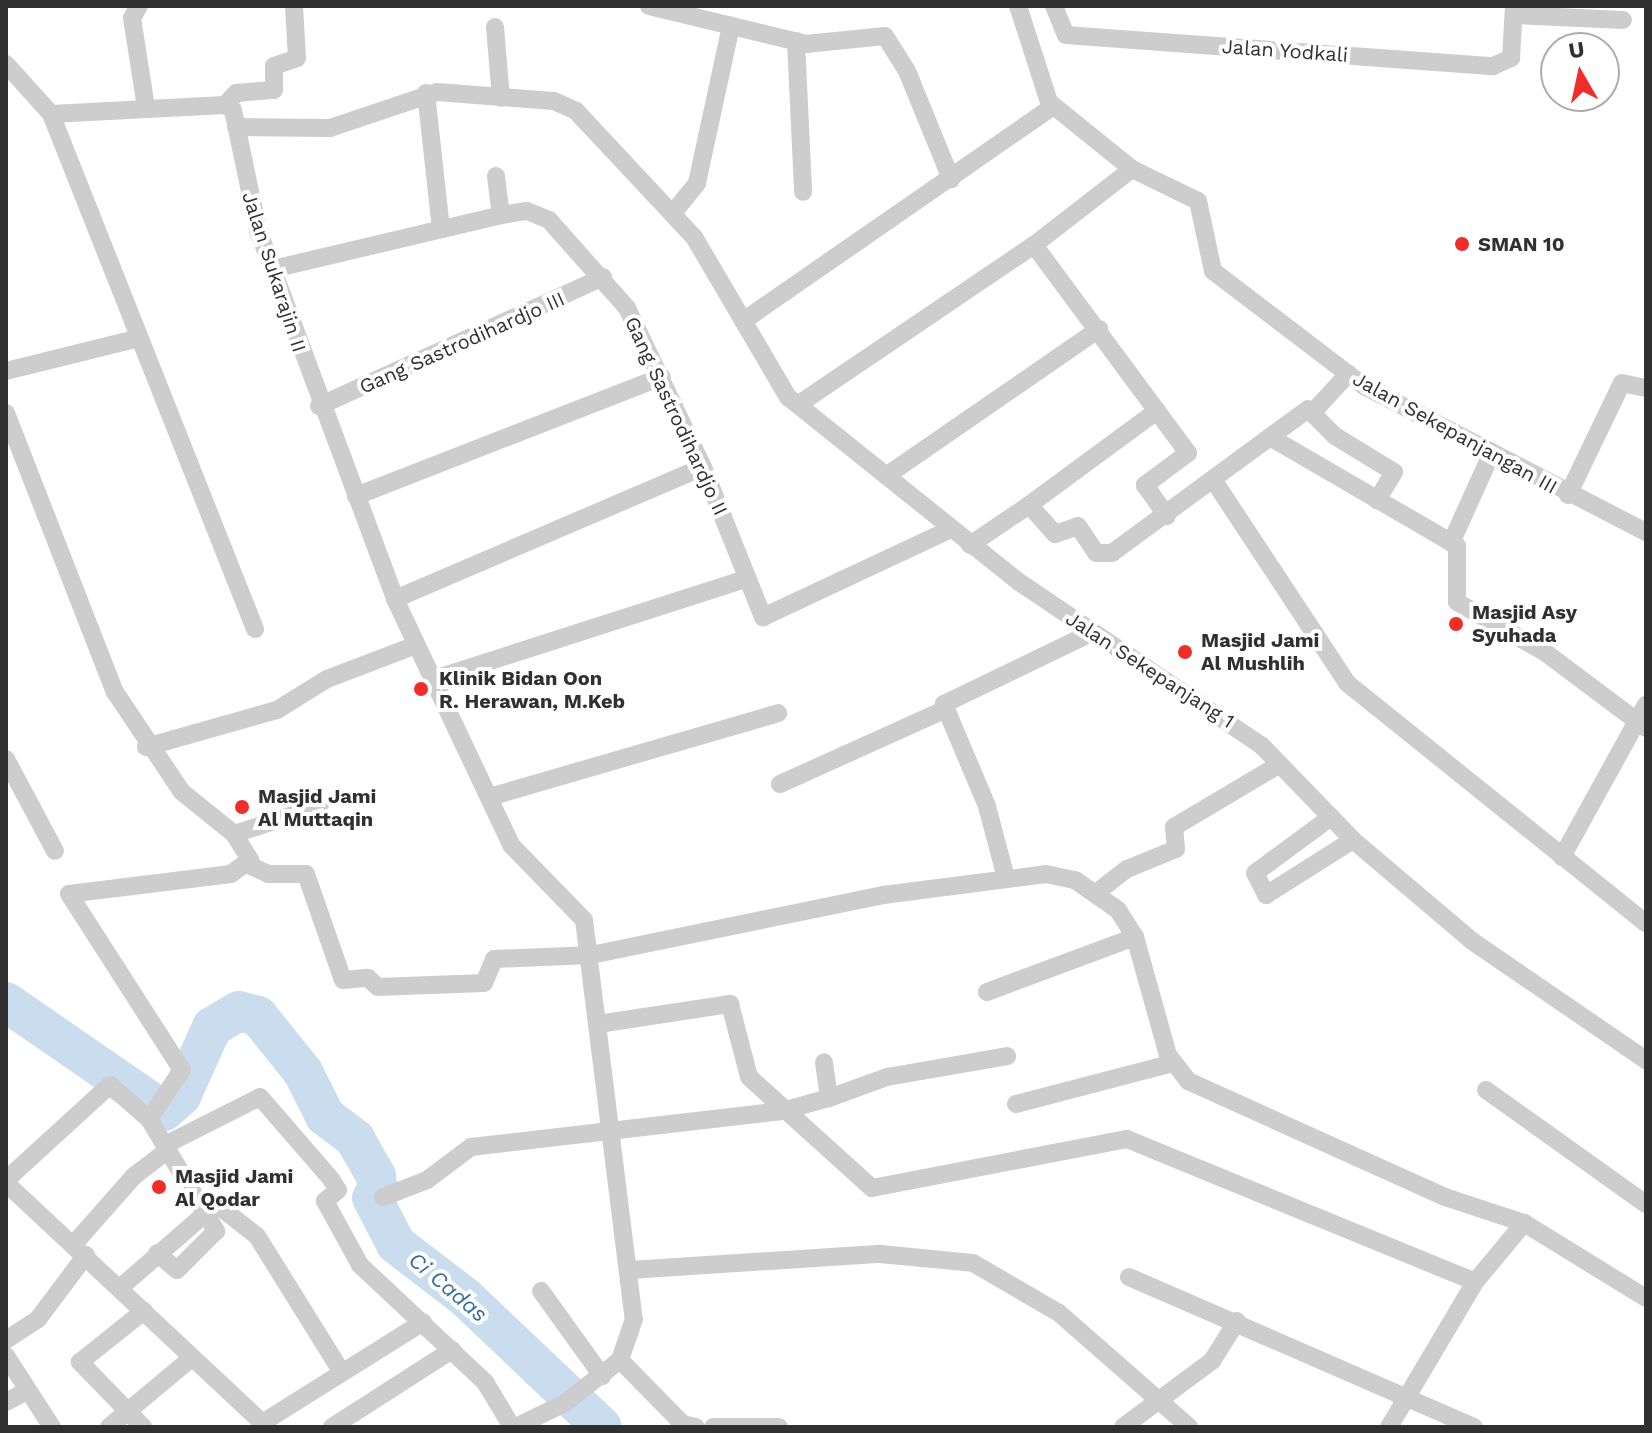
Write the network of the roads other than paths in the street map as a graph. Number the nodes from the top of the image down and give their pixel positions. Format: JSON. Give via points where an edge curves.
{"nodes":[{"id":1,"x":139,"y":6,"type":"edge"},
{"id":2,"x":294,"y":6,"type":"edge"},
{"id":3,"x":649,"y":6,"type":"edge"},
{"id":4,"x":1018,"y":6,"type":"edge"},
{"id":5,"x":1054,"y":6,"type":"edge"},
{"id":6,"x":1514,"y":10,"type":"edge"},
{"id":7,"x":1623,"y":20,"type":"dead end"},
{"id":8,"x":731,"y":26,"type":"junction"},
{"id":9,"x":495,"y":27,"type":"dead end"},
{"id":10,"x":796,"y":41,"type":"junction"},
{"id":11,"x":6,"y":64,"type":"edge"},
{"id":12,"x":426,"y":93,"type":"junction"},
{"id":13,"x":501,"y":98,"type":"junction"},
{"id":14,"x":225,"y":105,"type":"junction"},
{"id":15,"x":1053,"y":106,"type":"junction"},
{"id":16,"x":146,"y":107,"type":"junction"},
{"id":17,"x":51,"y":114,"type":"junction"},
{"id":18,"x":236,"y":127,"type":"junction"},
{"id":19,"x":1132,"y":169,"type":"junction"},
{"id":20,"x":496,"y":176,"type":"dead end"},
{"id":21,"x":951,"y":179,"type":"junction"},
{"id":22,"x":803,"y":192,"type":"dead end"},
{"id":23,"x":673,"y":213,"type":"junction"},
{"id":24,"x":501,"y":215,"type":"junction"},
{"id":25,"x":441,"y":229,"type":"junction"},
{"id":26,"x":1034,"y":245,"type":"junction"},
{"id":27,"x":273,"y":269,"type":"junction"},
{"id":28,"x":603,"y":277,"type":"junction"},
{"id":29,"x":743,"y":321,"type":"junction"},
{"id":30,"x":1099,"y":329,"type":"junction"},
{"id":31,"x":135,"y":339,"type":"junction"},
{"id":32,"x":6,"y":371,"type":"edge"},
{"id":33,"x":1348,"y":374,"type":"junction"},
{"id":34,"x":662,"y":377,"type":"junction"},
{"id":35,"x":1646,"y":388,"type":"edge"},
{"id":36,"x":799,"y":404,"type":"junction"},
{"id":37,"x":319,"y":406,"type":"junction"},
{"id":38,"x":1157,"y":411,"type":"junction"},
{"id":39,"x":1313,"y":412,"type":"junction"},
{"id":40,"x":6,"y":413,"type":"edge"},
{"id":41,"x":1270,"y":437,"type":"junction"},
{"id":42,"x":1492,"y":452,"type":"junction"},
{"id":43,"x":703,"y":467,"type":"junction"},
{"id":44,"x":886,"y":476,"type":"junction"},
{"id":45,"x":1214,"y":481,"type":"junction"},
{"id":46,"x":1568,"y":495,"type":"junction"},
{"id":47,"x":356,"y":496,"type":"junction"},
{"id":48,"x":1377,"y":500,"type":"junction"},
{"id":49,"x":1029,"y":505,"type":"junction"},
{"id":50,"x":1167,"y":516,"type":"junction"},
{"id":51,"x":949,"y":530,"type":"junction"},
{"id":52,"x":1646,"y":532,"type":"edge"},
{"id":53,"x":1451,"y":543,"type":"junction"},
{"id":54,"x":970,"y":545,"type":"junction"},
{"id":55,"x":746,"y":579,"type":"junction"},
{"id":56,"x":395,"y":599,"type":"junction"},
{"id":57,"x":255,"y":629,"type":"dead end"},
{"id":58,"x":1091,"y":633,"type":"junction"},
{"id":59,"x":416,"y":645,"type":"junction"},
{"id":60,"x":434,"y":679,"type":"junction"},
{"id":61,"x":1646,"y":705,"type":"edge"},
{"id":62,"x":944,"y":710,"type":"junction"},
{"id":63,"x":778,"y":713,"type":"dead end"},
{"id":64,"x":1642,"y":726,"type":"edge"},
{"id":65,"x":146,"y":747,"type":"junction"},
{"id":66,"x":6,"y":759,"type":"edge"},
{"id":67,"x":1280,"y":764,"type":"junction"},
{"id":68,"x":780,"y":784,"type":"dead end"},
{"id":69,"x":493,"y":796,"type":"junction"},
{"id":70,"x":320,"y":806,"type":"dead end"},
{"id":71,"x":1331,"y":817,"type":"junction"},
{"id":72,"x":234,"y":834,"type":"junction"},
{"id":73,"x":1353,"y":840,"type":"junction"},
{"id":74,"x":55,"y":851,"type":"dead end"},
{"id":75,"x":1562,"y":857,"type":"junction"},
{"id":76,"x":249,"y":865,"type":"junction"},
{"id":77,"x":1006,"y":878,"type":"junction"},
{"id":78,"x":1096,"y":893,"type":"junction"},
{"id":79,"x":1646,"y":923,"type":"edge"},
{"id":80,"x":1135,"y":937,"type":"junction"},
{"id":81,"x":591,"y":955,"type":"junction"},
{"id":82,"x":987,"y":992,"type":"dead end"},
{"id":83,"x":598,"y":1024,"type":"junction"},
{"id":84,"x":1007,"y":1056,"type":"dead end"},
{"id":85,"x":1646,"y":1060,"type":"edge"},
{"id":86,"x":824,"y":1062,"type":"dead end"},
{"id":87,"x":1173,"y":1063,"type":"junction"},
{"id":88,"x":1486,"y":1090,"type":"dead end"},
{"id":89,"x":829,"y":1098,"type":"junction"},
{"id":90,"x":1016,"y":1104,"type":"dead end"},
{"id":91,"x":156,"y":1111,"type":"junction"},
{"id":92,"x":782,"y":1111,"type":"junction"},
{"id":93,"x":607,"y":1131,"type":"junction"},
{"id":94,"x":166,"y":1148,"type":"junction"},
{"id":95,"x":6,"y":1181,"type":"edge"},
{"id":96,"x":383,"y":1197,"type":"dead end"},
{"id":97,"x":1646,"y":1204,"type":"edge"},
{"id":98,"x":203,"y":1210,"type":"junction"},
{"id":99,"x":1524,"y":1223,"type":"junction"},
{"id":100,"x":80,"y":1249,"type":"junction"},
{"id":101,"x":157,"y":1253,"type":"junction"},
{"id":102,"x":630,"y":1270,"type":"junction"},
{"id":103,"x":1129,"y":1277,"type":"dead end"},
{"id":104,"x":1475,"y":1282,"type":"junction"},
{"id":105,"x":121,"y":1287,"type":"junction"},
{"id":106,"x":541,"y":1291,"type":"dead end"},
{"id":107,"x":1646,"y":1298,"type":"edge"},
{"id":108,"x":144,"y":1311,"type":"junction"},
{"id":109,"x":1237,"y":1321,"type":"junction"},
{"id":110,"x":423,"y":1322,"type":"junction"},
{"id":111,"x":6,"y":1340,"type":"edge"},
{"id":112,"x":452,"y":1350,"type":"junction"},
{"id":113,"x":6,"y":1356,"type":"edge"},
{"id":114,"x":189,"y":1360,"type":"junction"},
{"id":115,"x":620,"y":1360,"type":"junction"},
{"id":116,"x":341,"y":1371,"type":"junction"},
{"id":117,"x":602,"y":1376,"type":"junction"},
{"id":118,"x":27,"y":1391,"type":"junction"},
{"id":119,"x":1409,"y":1396,"type":"junction"},
{"id":120,"x":1158,"y":1401,"type":"junction"},
{"id":121,"x":6,"y":1402,"type":"edge"},
{"id":122,"x":128,"y":1410,"type":"junction"},
{"id":123,"x":264,"y":1425,"type":"edge"},
{"id":124,"x":52,"y":1427,"type":"edge"},
{"id":125,"x":109,"y":1427,"type":"edge"},
{"id":126,"x":143,"y":1427,"type":"edge"},
{"id":127,"x":332,"y":1427,"type":"edge"},
{"id":128,"x":514,"y":1427,"type":"edge"},
{"id":129,"x":696,"y":1427,"type":"edge"},
{"id":130,"x":713,"y":1427,"type":"edge"},
{"id":131,"x":779,"y":1427,"type":"edge"},
{"id":132,"x":1123,"y":1427,"type":"edge"},
{"id":133,"x":1189,"y":1427,"type":"edge"},
{"id":134,"x":1389,"y":1427,"type":"edge"},
{"id":135,"x":1474,"y":1427,"type":"edge"}],
"edges":[{"from":1,"to":16,"type":"street","via":[[132,18]]},
{"from":2,"to":14,"type":"street","via":[[297,58],[274,66],[274,90],[236,93]]},
{"from":3,"to":8,"type":"street"},
{"from":4,"to":15,"type":"street","name":"Jalan Sekepanjangan III","via":[[1036,80]]},
{"from":5,"to":6,"type":"street","name":"Jalan Yodkali","via":[[1066,35],[1503,65],[1511,58]]},
{"from":6,"to":7,"type":"street"},
{"from":8,"to":10,"type":"street"},
{"from":8,"to":23,"type":"street","via":[[697,183]]},
{"from":9,"to":13,"type":"street"},
{"from":10,"to":21,"type":"street","via":[[833,46],[885,36],[907,71]]},
{"from":10,"to":22,"type":"street"},
{"from":11,"to":17,"type":"street"},
{"from":12,"to":13,"type":"street","name":"Jalan Sekepanjang 1"},
{"from":12,"to":18,"type":"street","via":[[330,128]]},
{"from":12,"to":25,"type":"street"},
{"from":13,"to":23,"type":"street","name":"Jalan Sekepanjang 1","via":[[576,111]]},
{"from":14,"to":16,"type":"street"},
{"from":14,"to":18,"type":"street","name":"Jalan Sukarajin II"},
{"from":15,"to":19,"type":"street","name":"Jalan Sekepanjangan III"},
{"from":15,"to":21,"type":"street"},
{"from":16,"to":17,"type":"street"},
{"from":17,"to":31,"type":"street"},
{"from":18,"to":27,"type":"street","name":"Jalan Sukarajin II","via":[[247,194]]},
{"from":19,"to":26,"type":"street"},
{"from":19,"to":33,"type":"street","name":"Jalan Sekepanjangan III","via":[[1198,201],[1213,271]]},
{"from":20,"to":24,"type":"street"},
{"from":21,"to":29,"type":"street"},
{"from":23,"to":29,"type":"street","name":"Jalan Sekepanjang 1","via":[[721,275]]},
{"from":24,"to":25,"type":"street","name":"Gang Sastrodihardjo II"},
{"from":24,"to":28,"type":"street","name":"Gang Sastrodihardjo II","via":[[527,211],[549,220]]},
{"from":25,"to":27,"type":"street","name":"Gang Sastrodihardjo II"},
{"from":26,"to":30,"type":"street"},
{"from":26,"to":36,"type":"street"},
{"from":27,"to":37,"type":"street","name":"Jalan Sukarajin II"},
{"from":28,"to":34,"type":"street","name":"Gang Sastrodihardjo II"},
{"from":28,"to":37,"type":"street","name":"Gang Sastrodihardjo III"},
{"from":29,"to":36,"type":"street","name":"Jalan Sekepanjang 1","via":[[779,386]]},
{"from":30,"to":38,"type":"street"},
{"from":30,"to":44,"type":"street"},
{"from":31,"to":32,"type":"street"},
{"from":31,"to":57,"type":"street"},
{"from":33,"to":39,"type":"street"},
{"from":33,"to":42,"type":"street","name":"Jalan Sekepanjangan III"},
{"from":34,"to":43,"type":"street","name":"Gang Sastrodihardjo II"},
{"from":34,"to":47,"type":"street"},
{"from":35,"to":46,"type":"street","via":[[1622,383]]},
{"from":36,"to":44,"type":"street","name":"Jalan Sekepanjang 1"},
{"from":37,"to":47,"type":"street","name":"Jalan Sukarajin II"},
{"from":38,"to":49,"type":"street"},
{"from":38,"to":50,"type":"street","via":[[1188,453],[1145,485]]},
{"from":39,"to":41,"type":"street","via":[[1293,414]]},
{"from":39,"to":48,"type":"street","via":[[1335,436],[1394,472]]},
{"from":40,"to":65,"type":"street","via":[[94,644]]},
{"from":41,"to":45,"type":"street"},
{"from":41,"to":48,"type":"street"},
{"from":42,"to":46,"type":"street","name":"Jalan Sekepanjangan III"},
{"from":42,"to":53,"type":"street"},
{"from":43,"to":55,"type":"street","name":"Gang Sastrodihardjo II"},
{"from":43,"to":56,"type":"street"},
{"from":44,"to":51,"type":"street","name":"Jalan Sekepanjang 1"},
{"from":45,"to":50,"type":"street"},
{"from":45,"to":75,"type":"street","via":[[1347,683]]},
{"from":46,"to":52,"type":"street","name":"Jalan Sekepanjangan III"},
{"from":47,"to":56,"type":"street","name":"Jalan Sukarajin II"},
{"from":48,"to":53,"type":"street"},
{"from":49,"to":50,"type":"street","via":[[1055,534],[1078,526],[1104,556]]},
{"from":49,"to":54,"type":"street"},
{"from":51,"to":54,"type":"street","name":"Jalan Sekepanjang 1"},
{"from":51,"to":55,"type":"street","name":"Gang Sastrodihardjo II","via":[[763,617]]},
{"from":53,"to":64,"type":"street","via":[[1463,558],[1453,590],[1457,602],[1546,653]]},
{"from":54,"to":58,"type":"street","name":"Jalan Sekepanjang 1"},
{"from":55,"to":60,"type":"street"},
{"from":56,"to":59,"type":"street","name":"Jalan Sukarajin II"},
{"from":58,"to":62,"type":"street","via":[[947,700]]},
{"from":58,"to":67,"type":"street","name":"Jalan Sekepanjang 1","via":[[1207,704]]},
{"from":59,"to":60,"type":"street","name":"Jalan Sukarajin II"},
{"from":59,"to":65,"type":"street","via":[[327,679],[277,710]]},
{"from":60,"to":69,"type":"street","name":"Jalan Sukarajin II"},
{"from":61,"to":64,"type":"street"},
{"from":62,"to":68,"type":"street"},
{"from":62,"to":77,"type":"street","via":[[987,806]]},
{"from":63,"to":69,"type":"street"},
{"from":64,"to":75,"type":"street"},
{"from":65,"to":72,"type":"street","via":[[182,792]]},
{"from":66,"to":74,"type":"street"},
{"from":67,"to":71,"type":"street","name":"Jalan Sekepanjang 1"},
{"from":67,"to":78,"type":"street","via":[[1174,827],[1176,849],[1127,869]]},
{"from":69,"to":81,"type":"street","name":"Jalan Sukarajin II","via":[[512,846],[584,920]]},
{"from":70,"to":72,"type":"street"},
{"from":71,"to":73,"type":"street","name":"Jalan Sekepanjang 1"},
{"from":71,"to":73,"type":"street","via":[[1255,873],[1266,895]]},
{"from":72,"to":76,"type":"street"},
{"from":73,"to":85,"type":"street","name":"Jalan Sekepanjang 1","via":[[1472,941]]},
{"from":75,"to":79,"type":"street"},
{"from":76,"to":81,"type":"street","via":[[268,874],[306,874],[343,980],[368,978],[378,987],[484,983],[491,960]]},
{"from":76,"to":91,"type":"street","via":[[231,874],[69,894],[182,1070]]},
{"from":77,"to":78,"type":"street","via":[[1046,874]]},
{"from":77,"to":81,"type":"street"},
{"from":78,"to":80,"type":"street"},
{"from":80,"to":82,"type":"street"},
{"from":80,"to":87,"type":"street"},
{"from":81,"to":83,"type":"street","name":"Jalan Sukarajin II"},
{"from":83,"to":92,"type":"street","via":[[730,1004],[749,1077]]},
{"from":83,"to":93,"type":"street","name":"Jalan Sukarajin II"},
{"from":84,"to":89,"type":"street","via":[[887,1077]]},
{"from":86,"to":89,"type":"street"},
{"from":87,"to":90,"type":"street"},
{"from":87,"to":99,"type":"street","via":[[1188,1081],[1445,1197]]},
{"from":88,"to":97,"type":"street"},
{"from":89,"to":92,"type":"street"},
{"from":91,"to":94,"type":"street"},
{"from":91,"to":95,"type":"street","via":[[110,1085]]},
{"from":92,"to":93,"type":"street"},
{"from":92,"to":104,"type":"street","via":[[878,1189],[1048,1152],[1141,1143]]},
{"from":93,"to":96,"type":"street","via":[[471,1147],[427,1180]]},
{"from":93,"to":102,"type":"street","name":"Jalan Sukarajin II"},
{"from":94,"to":98,"type":"street"},
{"from":94,"to":100,"type":"street","via":[[134,1176]]},
{"from":94,"to":110,"type":"street","via":[[260,1097],[338,1190],[325,1201],[360,1265]]},
{"from":95,"to":100,"type":"street"},
{"from":98,"to":101,"type":"street"},
{"from":98,"to":101,"type":"street","via":[[216,1231],[196,1255],[177,1270]]},
{"from":98,"to":116,"type":"street","via":[[216,1204],[257,1236]]},
{"from":99,"to":104,"type":"street"},
{"from":99,"to":107,"type":"street"},
{"from":100,"to":105,"type":"street"},
{"from":100,"to":111,"type":"street","via":[[38,1319]]},
{"from":101,"to":105,"type":"street"},
{"from":102,"to":115,"type":"street","name":"Jalan Sukarajin II","via":[[634,1319]]},
{"from":102,"to":120,"type":"street","via":[[880,1254],[973,1263],[1059,1313]]},
{"from":103,"to":109,"type":"street"},
{"from":104,"to":119,"type":"street"},
{"from":105,"to":108,"type":"street"},
{"from":106,"to":117,"type":"street"},
{"from":108,"to":114,"type":"street"},
{"from":108,"to":122,"type":"street","via":[[80,1362]]},
{"from":109,"to":119,"type":"street"},
{"from":109,"to":120,"type":"street","via":[[1212,1361]]},
{"from":110,"to":112,"type":"street"},
{"from":110,"to":116,"type":"street"},
{"from":112,"to":127,"type":"street"},
{"from":112,"to":128,"type":"street","via":[[485,1382]]},
{"from":113,"to":118,"type":"street"},
{"from":114,"to":122,"type":"street"},
{"from":114,"to":123,"type":"street"},
{"from":115,"to":117,"type":"street"},
{"from":115,"to":129,"type":"street","via":[[683,1424]]},
{"from":116,"to":123,"type":"street"},
{"from":117,"to":128,"type":"street","via":[[565,1403]]},
{"from":118,"to":121,"type":"street"},
{"from":118,"to":124,"type":"street"},
{"from":119,"to":134,"type":"street"},
{"from":119,"to":135,"type":"street"},
{"from":120,"to":132,"type":"street"},
{"from":120,"to":133,"type":"street"},
{"from":122,"to":125,"type":"street"},
{"from":122,"to":126,"type":"street"},
{"from":130,"to":131,"type":"street"}]}
